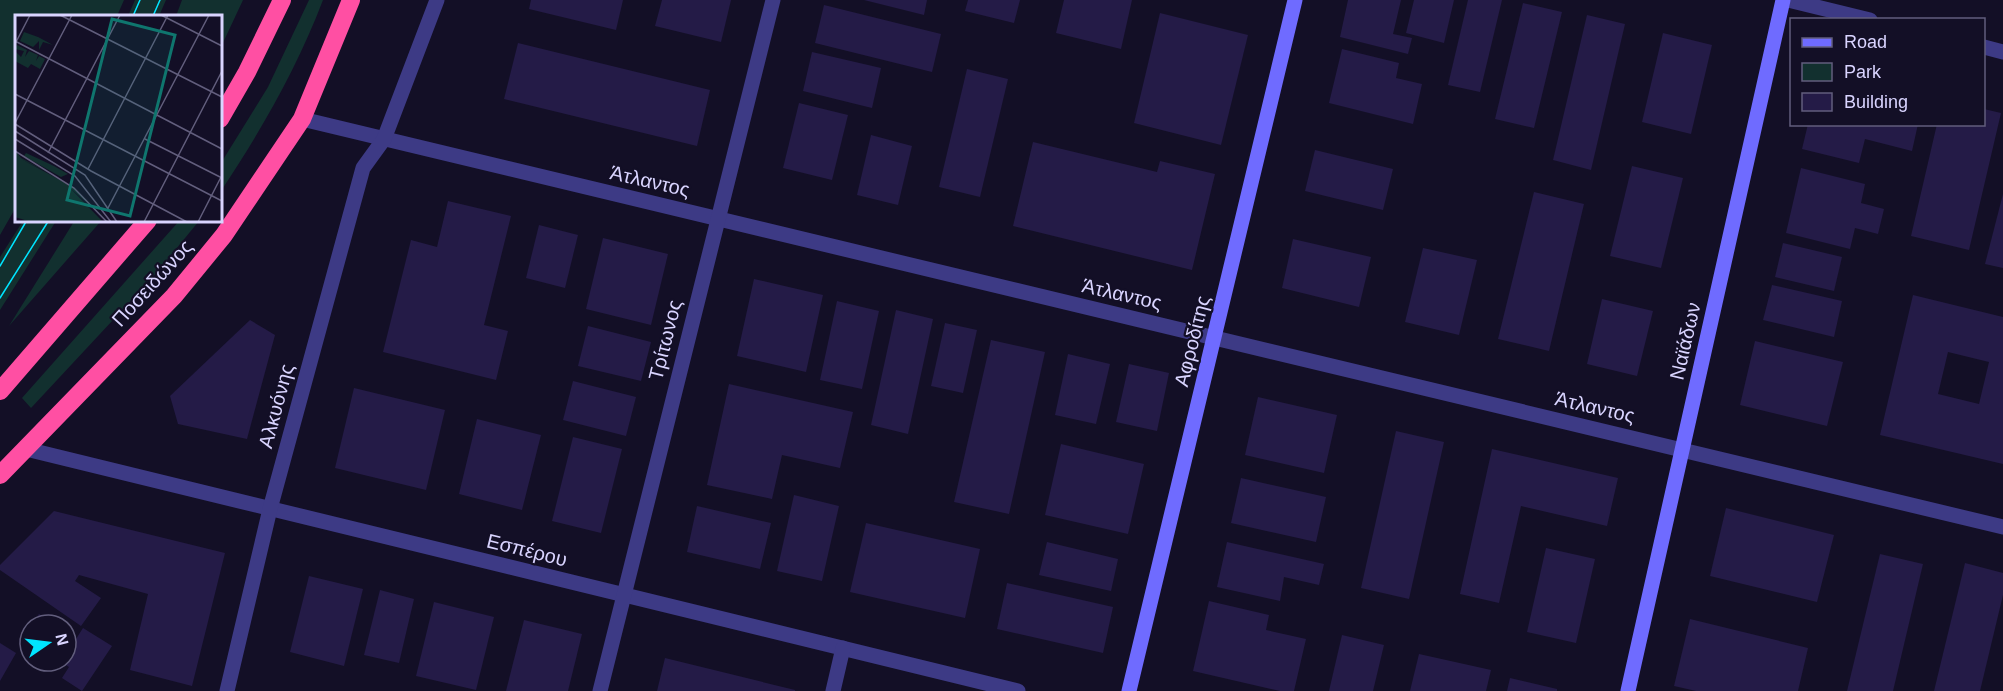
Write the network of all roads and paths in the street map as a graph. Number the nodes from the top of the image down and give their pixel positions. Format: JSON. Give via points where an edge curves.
{"nodes":[{"id":1,"x":282,"y":0,"type":"edge"},
{"id":2,"x":351,"y":0,"type":"edge"},
{"id":3,"x":437,"y":0,"type":"edge"},
{"id":4,"x":773,"y":0,"type":"edge"},
{"id":5,"x":1295,"y":0,"type":"edge"},
{"id":6,"x":1784,"y":0,"type":"edge"},
{"id":7,"x":1788,"y":0,"type":"edge"},
{"id":8,"x":1862,"y":18,"type":"edge"},
{"id":9,"x":1985,"y":48,"type":"edge"},
{"id":10,"x":2003,"y":52,"type":"edge"},
{"id":11,"x":222,"y":116,"type":"edge"},
{"id":12,"x":302,"y":119,"type":"junction"},
{"id":13,"x":384,"y":139,"type":"junction"},
{"id":14,"x":717,"y":219,"type":"junction"},
{"id":15,"x":146,"y":222,"type":"edge"},
{"id":16,"x":1214,"y":338,"type":"junction"},
{"id":17,"x":0,"y":391,"type":"edge"},
{"id":18,"x":26,"y":449,"type":"junction"},
{"id":19,"x":1683,"y":450,"type":"junction"},
{"id":20,"x":0,"y":475,"type":"edge"},
{"id":21,"x":270,"y":509,"type":"junction"},
{"id":22,"x":2003,"y":527,"type":"edge"},
{"id":23,"x":622,"y":595,"type":"junction"},
{"id":24,"x":843,"y":648,"type":"junction"},
{"id":25,"x":227,"y":691,"type":"edge"},
{"id":26,"x":600,"y":691,"type":"edge"},
{"id":27,"x":833,"y":691,"type":"edge"},
{"id":28,"x":1018,"y":691,"type":"edge"},
{"id":29,"x":1130,"y":691,"type":"edge"},
{"id":30,"x":1628,"y":691,"type":"edge"}],
"edges":[{"from":1,"to":11,"type":"highway"},
{"from":2,"to":12,"type":"highway","name":"Ποσειδώνος"},
{"from":3,"to":13,"type":"street"},
{"from":4,"to":14,"type":"street","name":"Τρίτωνος"},
{"from":5,"to":16,"type":"street","name":"Αφροδίτης"},
{"from":6,"to":19,"type":"street","name":"Ναϊάδων"},
{"from":7,"to":8,"type":"street"},
{"from":9,"to":10,"type":"street"},
{"from":12,"to":13,"type":"street","name":"Άτλαντος"},
{"from":12,"to":18,"type":"highway","name":"Ποσειδώνος","via":[[224,236],[174,296]]},
{"from":13,"to":14,"type":"street","name":"Άτλαντος"},
{"from":13,"to":21,"type":"street","name":"Αλκυόνης","via":[[363,168]]},
{"from":14,"to":16,"type":"street","name":"Άτλαντος"},
{"from":14,"to":23,"type":"street","name":"Τρίτωνος"},
{"from":15,"to":17,"type":"highway"},
{"from":16,"to":19,"type":"street","name":"Άτλαντος"},
{"from":16,"to":29,"type":"street","name":"Αφροδίτης"},
{"from":18,"to":20,"type":"highway","name":"Ποσειδώνος"},
{"from":18,"to":21,"type":"street","name":"Εσπέρου"},
{"from":19,"to":22,"type":"street","name":"Άτλαντος"},
{"from":19,"to":30,"type":"street","name":"Ναϊάδων"},
{"from":21,"to":23,"type":"street","name":"Εσπέρου"},
{"from":21,"to":25,"type":"street","name":"Αλκυόνης"},
{"from":23,"to":24,"type":"street","name":"Εσπέρου"},
{"from":23,"to":26,"type":"street","name":"Τρίτωνος"},
{"from":24,"to":27,"type":"street"},
{"from":24,"to":28,"type":"street","name":"Εσπέρου"}]}
